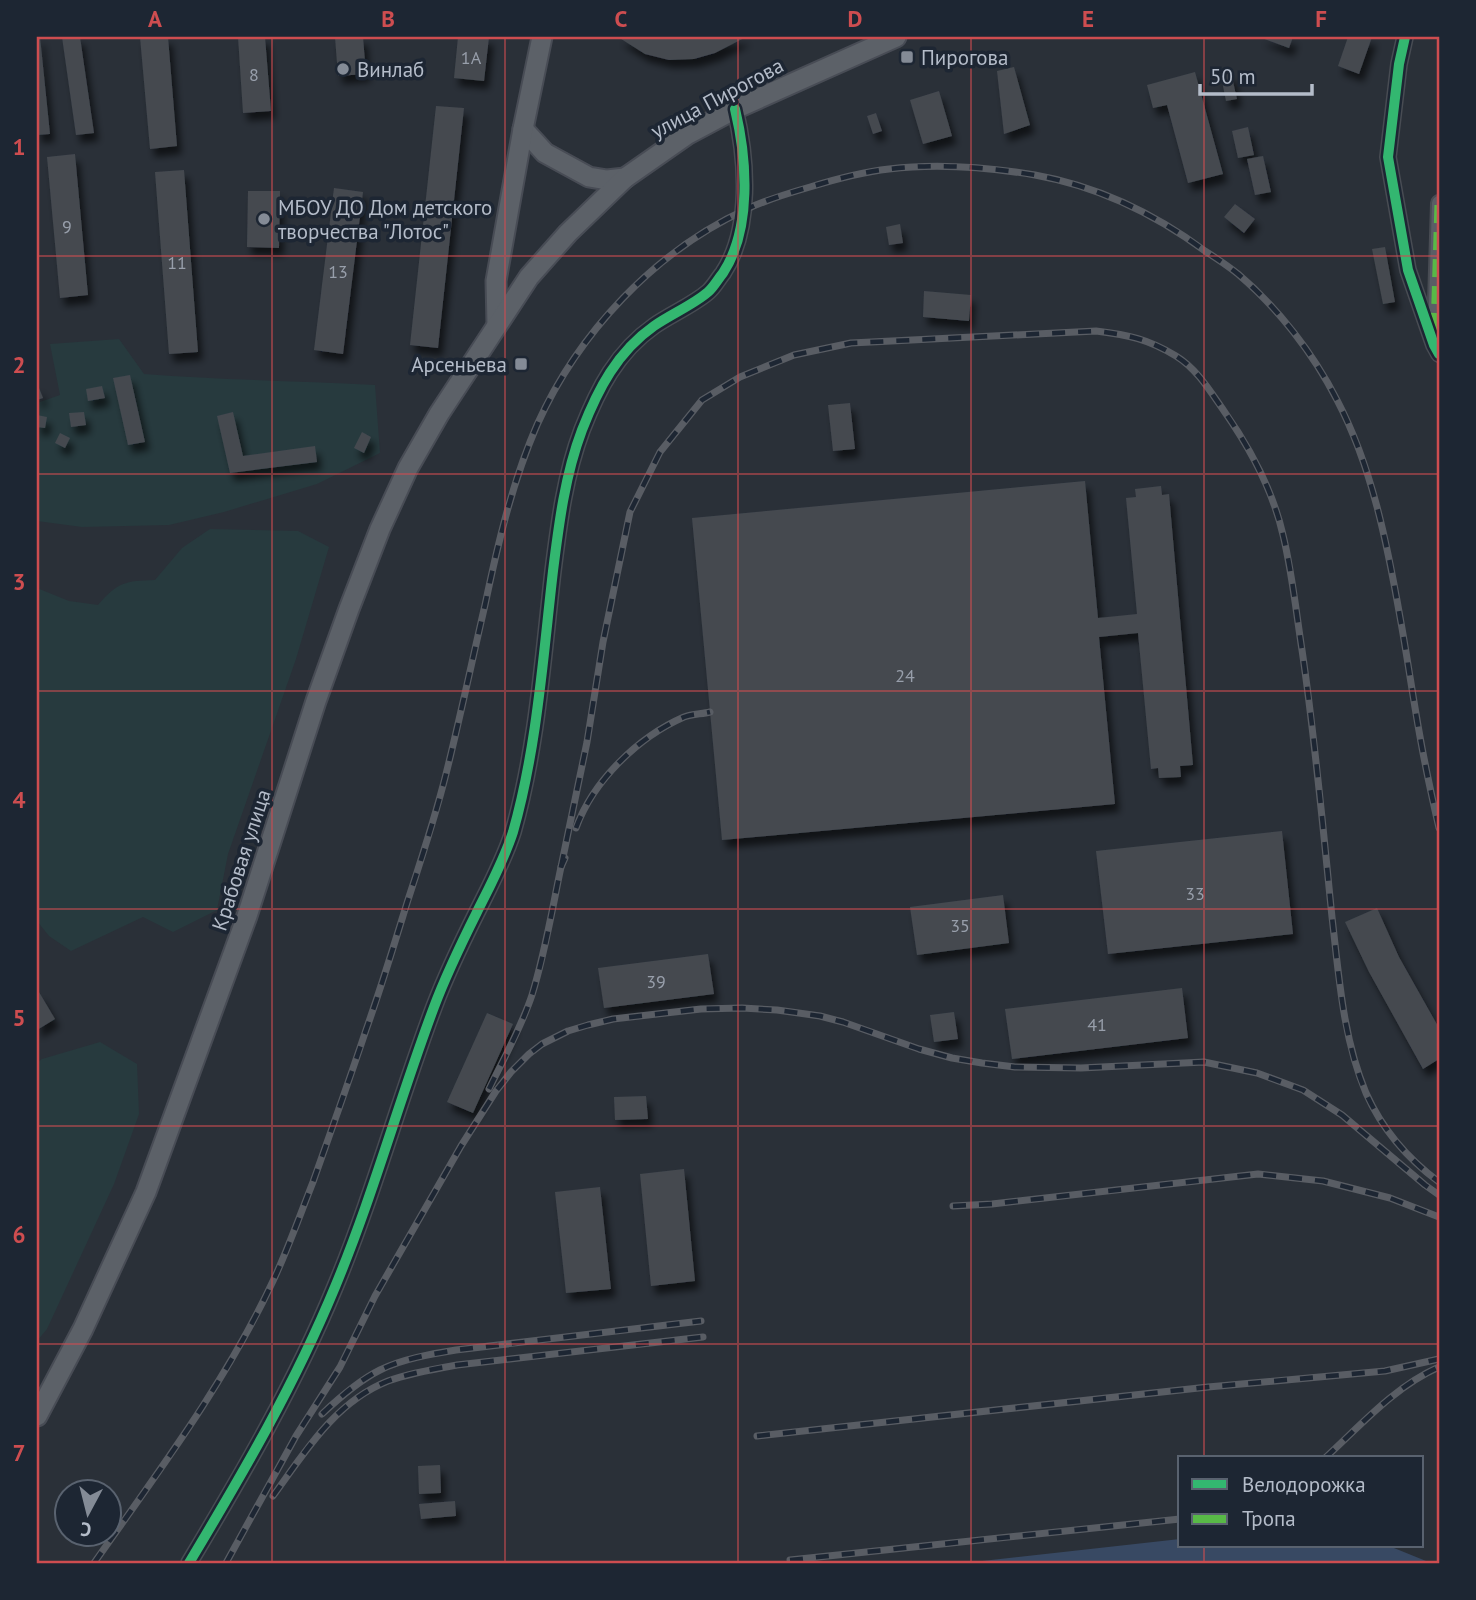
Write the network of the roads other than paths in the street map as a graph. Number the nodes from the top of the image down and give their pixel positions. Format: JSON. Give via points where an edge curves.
{"nodes":[{"id":1,"x":542,"y":37,"type":"edge"},
{"id":2,"x":896,"y":37,"type":"edge"},
{"id":3,"x":1405,"y":37,"type":"edge"},
{"id":4,"x":735,"y":109,"type":"junction"},
{"id":5,"x":523,"y":129,"type":"junction"},
{"id":6,"x":625,"y":178,"type":"junction"},
{"id":7,"x":1439,"y":203,"type":"edge"},
{"id":8,"x":497,"y":324,"type":"junction"},
{"id":9,"x":1437,"y":349,"type":"edge"},
{"id":10,"x":37,"y":1416,"type":"edge"},
{"id":11,"x":189,"y":1563,"type":"edge"}],
"edges":[{"from":1,"to":5,"type":"main road"},
{"from":2,"to":4,"type":"main road","name":"улица Пирогова"},
{"from":3,"to":9,"type":"street","via":[[1388,158],[1408,270]]},
{"from":4,"to":6,"type":"main road","name":"улица Пирогова","via":[[688,134]]},
{"from":4,"to":11,"type":"street","via":[[744,159],[743,211],[734,252],[708,293],[652,327],[626,350],[593,403],[570,463],[560,515],[533,736],[512,833],[437,998],[334,1290],[274,1419]]},
{"from":5,"to":6,"type":"main road","via":[[545,153],[589,177]]},
{"from":5,"to":8,"type":"main road","via":[[496,281]]},
{"from":6,"to":8,"type":"main road","name":"улица Пирогова","via":[[568,233]]},
{"from":7,"to":9,"type":"street"},
{"from":8,"to":10,"type":"main road","name":"Крабовая улица","via":[[408,467],[380,529],[146,1192]]}]}
